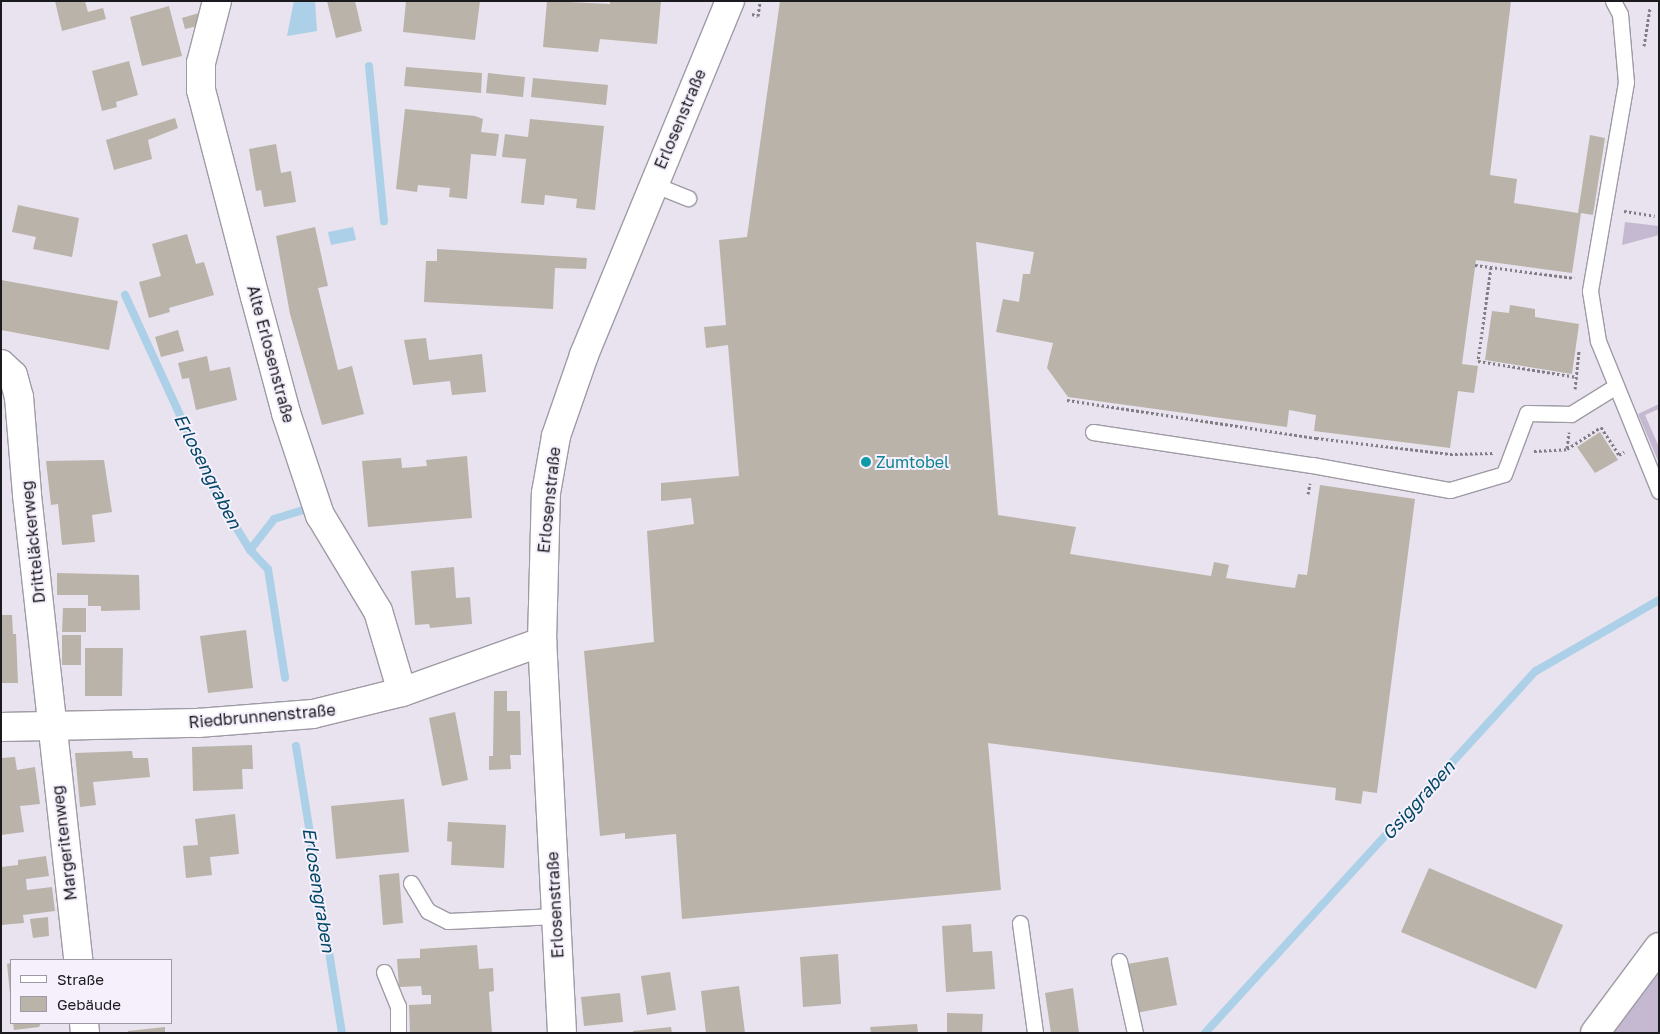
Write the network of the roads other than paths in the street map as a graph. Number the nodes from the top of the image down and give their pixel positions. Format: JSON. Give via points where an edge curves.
{"nodes":[{"id":1,"x":217,"y":1,"type":"edge"},
{"id":2,"x":730,"y":1,"type":"edge"},
{"id":3,"x":1613,"y":1,"type":"edge"},
{"id":4,"x":653,"y":184,"type":"junction"},
{"id":5,"x":688,"y":198,"type":"dead end"},
{"id":6,"x":1,"y":364,"type":"edge"},
{"id":7,"x":1616,"y":386,"type":"junction"},
{"id":8,"x":1093,"y":432,"type":"dead end"},
{"id":9,"x":1659,"y":491,"type":"edge"},
{"id":10,"x":542,"y":642,"type":"junction"},
{"id":11,"x":402,"y":692,"type":"junction"},
{"id":12,"x":52,"y":726,"type":"junction"},
{"id":13,"x":1,"y":728,"type":"edge"},
{"id":14,"x":411,"y":883,"type":"dead end"},
{"id":15,"x":556,"y":916,"type":"junction"},
{"id":16,"x":1020,"y":923,"type":"dead end"},
{"id":17,"x":1659,"y":947,"type":"edge"},
{"id":18,"x":78,"y":959,"type":"edge"},
{"id":19,"x":1119,"y":961,"type":"dead end"},
{"id":20,"x":384,"y":972,"type":"dead end"},
{"id":21,"x":398,"y":1033,"type":"edge"},
{"id":22,"x":562,"y":1033,"type":"edge"},
{"id":23,"x":1035,"y":1033,"type":"edge"},
{"id":24,"x":1135,"y":1033,"type":"edge"},
{"id":25,"x":1595,"y":1033,"type":"edge"}],
"edges":[{"from":1,"to":11,"type":"street","name":"Alte Erlosenstraße","via":[[201,63],[201,90],[286,413],[320,515],[378,611]]},
{"from":2,"to":4,"type":"street","name":"Erlosenstraße"},
{"from":3,"to":7,"type":"lane","via":[[1620,14],[1626,82],[1590,291],[1598,341]]},
{"from":4,"to":5,"type":"lane"},
{"from":4,"to":10,"type":"street","name":"Erlosenstraße","via":[[584,355],[556,436],[546,492]]},
{"from":6,"to":12,"type":"street","name":"Dritteläckerweg","via":[[13,375],[19,397]]},
{"from":7,"to":8,"type":"lane","via":[[1571,414],[1527,414],[1504,474],[1450,490],[1312,464]]},
{"from":7,"to":9,"type":"lane"},
{"from":10,"to":11,"type":"street","name":"Riedbrunnenstraße"},
{"from":10,"to":15,"type":"street","name":"Erlosenstraße"},
{"from":11,"to":12,"type":"street","name":"Riedbrunnenstraße","via":[[313,714],[198,723]]},
{"from":12,"to":13,"type":"street","name":"Riedbrunnenstraße"},
{"from":12,"to":18,"type":"street","name":"Margeritenweg"},
{"from":14,"to":15,"type":"lane","via":[[428,911],[448,921]]},
{"from":15,"to":22,"type":"street","name":"Erlosenstraße"},
{"from":16,"to":23,"type":"lane"},
{"from":17,"to":25,"type":"street"},
{"from":19,"to":24,"type":"lane"},
{"from":20,"to":21,"type":"lane","via":[[398,1006]]}]}
